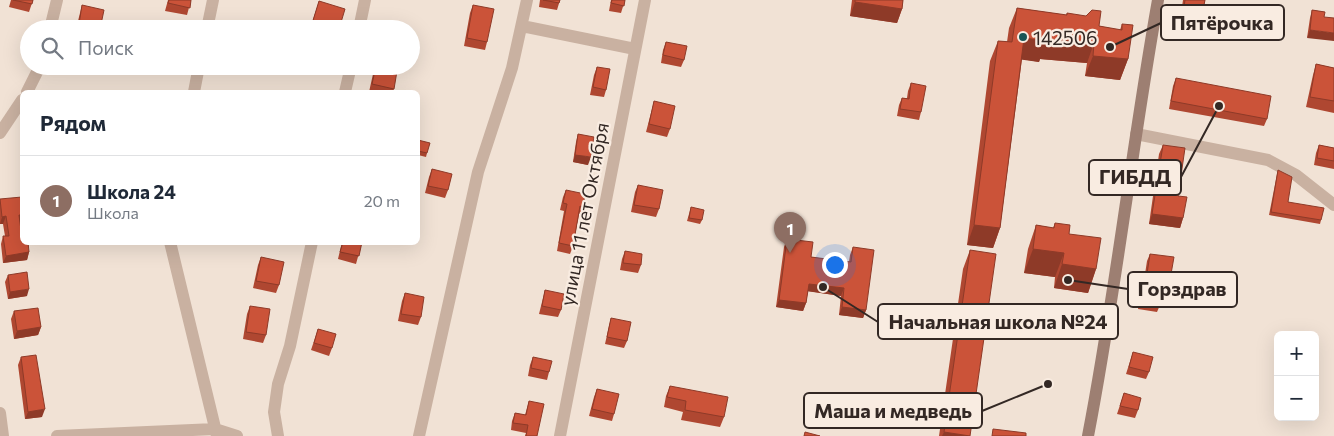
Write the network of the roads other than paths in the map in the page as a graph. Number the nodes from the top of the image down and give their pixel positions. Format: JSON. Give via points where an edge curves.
{"nodes":[{"id":1,"x":57,"y":0,"type":"edge"},
{"id":2,"x":213,"y":0,"type":"edge"},
{"id":3,"x":365,"y":0,"type":"edge"},
{"id":4,"x":527,"y":0,"type":"edge"},
{"id":5,"x":645,"y":0,"type":"edge"},
{"id":6,"x":1158,"y":0,"type":"edge"},
{"id":7,"x":52,"y":20,"type":"edge"},
{"id":8,"x":209,"y":20,"type":"edge"},
{"id":9,"x":361,"y":20,"type":"edge"},
{"id":10,"x":522,"y":26,"type":"junction"},
{"id":11,"x":635,"y":49,"type":"junction"},
{"id":12,"x":36,"y":75,"type":"edge"},
{"id":13,"x":197,"y":75,"type":"edge"},
{"id":14,"x":349,"y":75,"type":"edge"},
{"id":15,"x":28,"y":90,"type":"edge"},
{"id":16,"x":194,"y":90,"type":"edge"},
{"id":17,"x":345,"y":90,"type":"edge"},
{"id":18,"x":20,"y":103,"type":"edge"},
{"id":19,"x":0,"y":133,"type":"edge"},
{"id":20,"x":1136,"y":134,"type":"junction"},
{"id":21,"x":1334,"y":205,"type":"edge"},
{"id":22,"x":171,"y":245,"type":"edge"},
{"id":23,"x":311,"y":245,"type":"edge"},
{"id":24,"x":0,"y":413,"type":"edge"},
{"id":25,"x":216,"y":432,"type":"edge"},
{"id":26,"x":3,"y":436,"type":"edge"},
{"id":27,"x":57,"y":436,"type":"edge"},
{"id":28,"x":237,"y":436,"type":"edge"},
{"id":29,"x":278,"y":436,"type":"edge"},
{"id":30,"x":419,"y":436,"type":"edge"},
{"id":31,"x":560,"y":436,"type":"edge"},
{"id":32,"x":1088,"y":436,"type":"edge"}],
"edges":[{"from":1,"to":7,"type":"street"},
{"from":2,"to":8,"type":"street"},
{"from":3,"to":9,"type":"street"},
{"from":4,"to":10,"type":"street"},
{"from":5,"to":11,"type":"street","name":"улица 11 лет Октября"},
{"from":6,"to":20,"type":"street"},
{"from":10,"to":11,"type":"street"},
{"from":10,"to":30,"type":"street","via":[[505,94],[478,172]]},
{"from":11,"to":31,"type":"street","name":"улица 11 лет Октября"},
{"from":12,"to":15,"type":"street"},
{"from":13,"to":16,"type":"street"},
{"from":14,"to":17,"type":"street"},
{"from":18,"to":19,"type":"street"},
{"from":20,"to":21,"type":"street","via":[[1275,163]]},
{"from":20,"to":32,"type":"street"},
{"from":22,"to":25,"type":"street"},
{"from":23,"to":29,"type":"street","via":[[290,346],[278,384],[274,412]]},
{"from":24,"to":26,"type":"street"},
{"from":25,"to":27,"type":"street"},
{"from":25,"to":28,"type":"street"}]}
